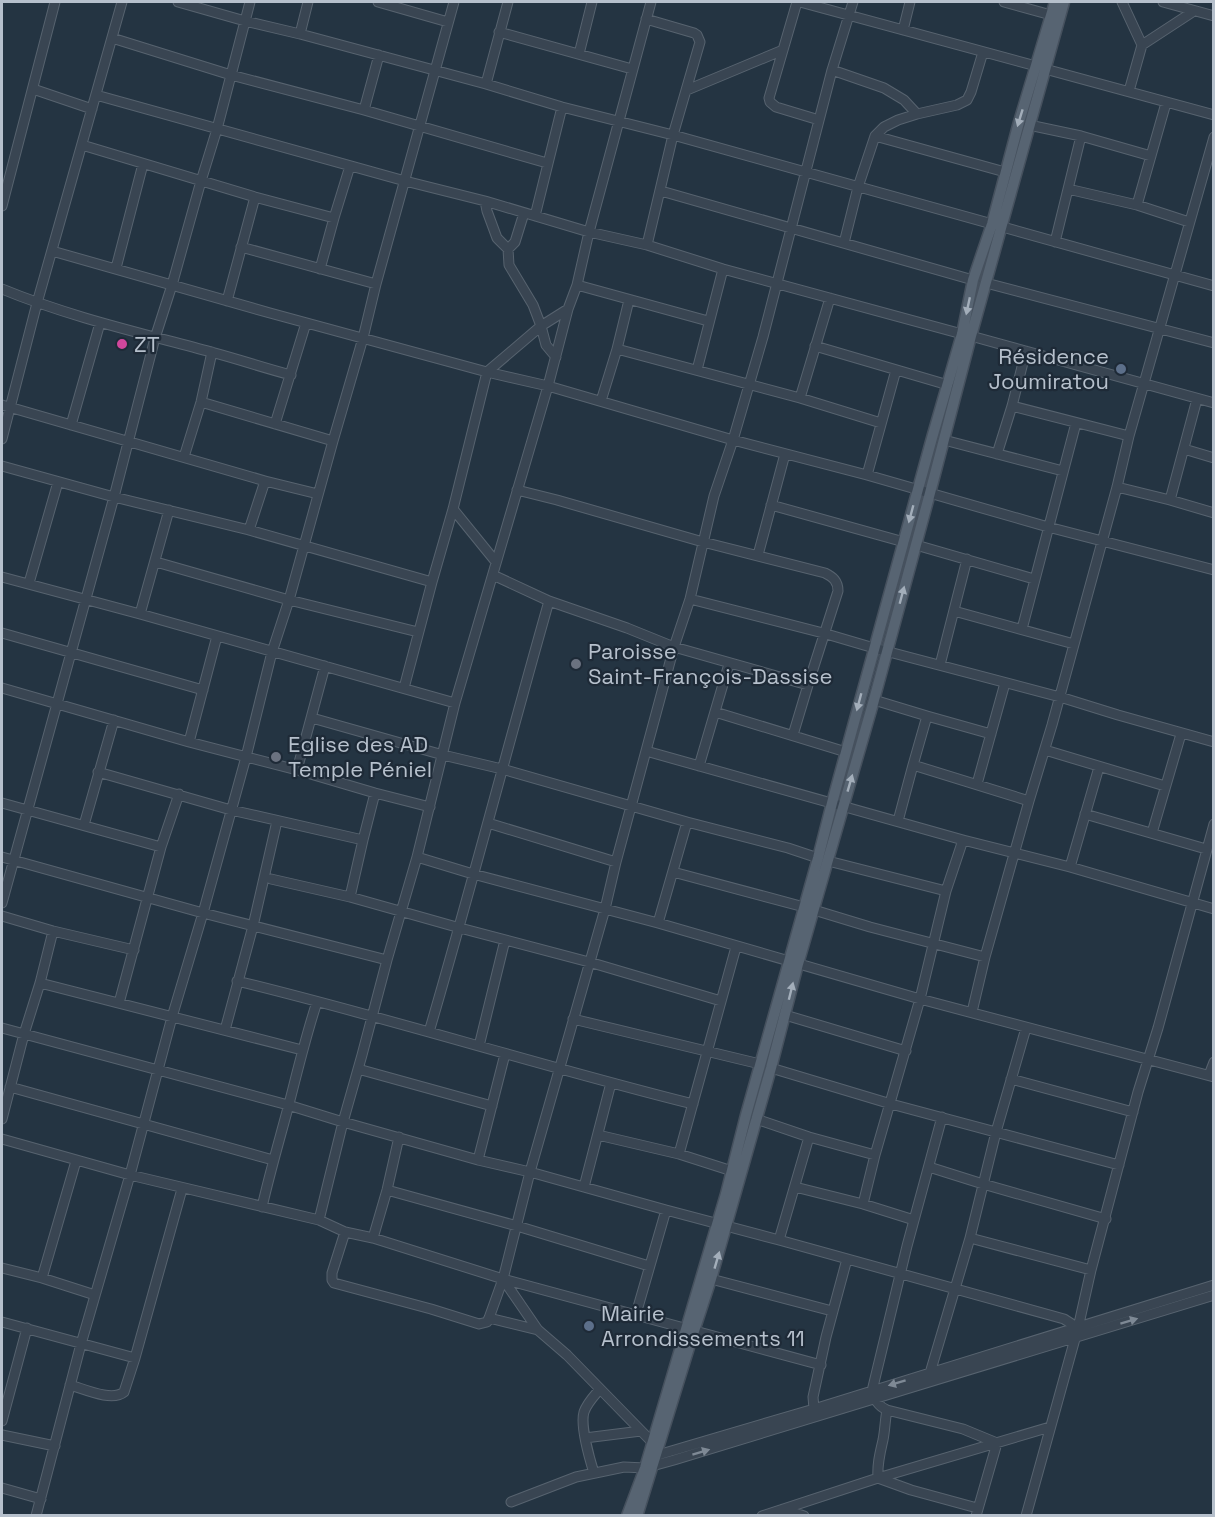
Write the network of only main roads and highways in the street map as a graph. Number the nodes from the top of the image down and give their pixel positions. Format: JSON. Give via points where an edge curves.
{"nodes":[{"id":1,"x":1055,"y":2,"type":"edge"},
{"id":2,"x":1064,"y":2,"type":"edge"},
{"id":3,"x":1040,"y":67,"type":"junction"},
{"id":4,"x":997,"y":226,"type":"junction"},
{"id":5,"x":966,"y":335,"type":"junction"},
{"id":6,"x":823,"y":859,"type":"junction"},
{"id":7,"x":793,"y":962,"type":"junction"},
{"id":8,"x":765,"y":1066,"type":"junction"},
{"id":9,"x":722,"y":1225,"type":"junction"},
{"id":10,"x":690,"y":1330,"type":"junction"},
{"id":11,"x":650,"y":1462,"type":"junction"},
{"id":12,"x":627,"y":1515,"type":"edge"},
{"id":13,"x":637,"y":1515,"type":"edge"}],
"edges":[{"from":1,"to":3,"type":"main road"},
{"from":2,"to":3,"type":"main road"},
{"from":3,"to":4,"type":"main road","via":[[1029,125]]},
{"from":3,"to":4,"type":"main road","one_way":true,"via":[[1005,172]]},
{"from":4,"to":5,"type":"main road","via":[[986,283]]},
{"from":4,"to":5,"type":"main road","one_way":true,"via":[[973,280]]},
{"from":6,"to":5,"type":"main road","one_way":true,"via":[[874,700],[944,440]]},
{"from":5,"to":6,"type":"main road","one_way":true,"via":[[948,385],[831,803]]},
{"from":6,"to":7,"type":"main road"},
{"from":7,"to":8,"type":"main road"},
{"from":8,"to":7,"type":"main road","one_way":true,"via":[[785,1015]]},
{"from":8,"to":9,"type":"main road","via":[[732,1171]]},
{"from":8,"to":9,"type":"main road","via":[[756,1119]]},
{"from":9,"to":10,"type":"main road"},
{"from":10,"to":9,"type":"main road","one_way":true,"via":[[711,1280]]},
{"from":10,"to":11,"type":"main road"},
{"from":10,"to":11,"type":"main road","via":[[652,1442]]},
{"from":11,"to":12,"type":"main road"},
{"from":11,"to":13,"type":"main road"}]}
